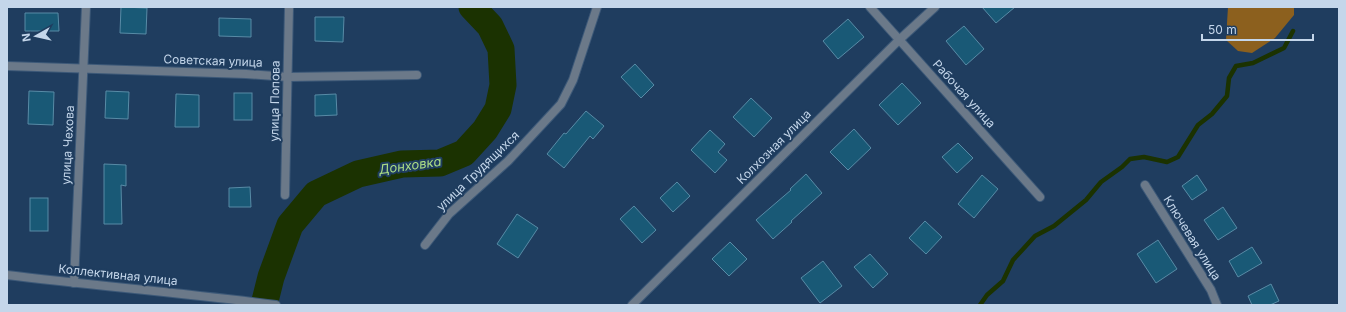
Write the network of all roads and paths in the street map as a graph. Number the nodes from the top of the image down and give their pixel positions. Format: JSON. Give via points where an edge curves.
{"nodes":[{"id":1,"x":86,"y":7,"type":"edge"},
{"id":2,"x":289,"y":7,"type":"edge"},
{"id":3,"x":597,"y":7,"type":"edge"},
{"id":4,"x":870,"y":7,"type":"edge"},
{"id":5,"x":935,"y":7,"type":"edge"},
{"id":6,"x":899,"y":40,"type":"junction"},
{"id":7,"x":7,"y":66,"type":"edge"},
{"id":8,"x":84,"y":69,"type":"junction"},
{"id":9,"x":417,"y":75,"type":"dead end"},
{"id":10,"x":288,"y":77,"type":"junction"},
{"id":11,"x":1145,"y":185,"type":"dead end"},
{"id":12,"x":285,"y":195,"type":"dead end"},
{"id":13,"x":1040,"y":197,"type":"dead end"},
{"id":14,"x":425,"y":245,"type":"dead end"},
{"id":15,"x":7,"y":275,"type":"edge"},
{"id":16,"x":74,"y":283,"type":"junction"},
{"id":17,"x":276,"y":305,"type":"edge"},
{"id":18,"x":632,"y":305,"type":"edge"},
{"id":19,"x":1217,"y":305,"type":"edge"}],
"edges":[{"from":1,"to":8,"type":"street","name":"улица Чехова"},
{"from":2,"to":10,"type":"street","name":"улица Попова"},
{"from":3,"to":14,"type":"street","name":"улица Трудящихся","via":[[573,80],[561,104],[508,162],[449,214]]},
{"from":4,"to":6,"type":"street","name":"Рабочая улица"},
{"from":5,"to":6,"type":"street","name":"Колхозная улица"},
{"from":6,"to":13,"type":"street","name":"Рабочая улица"},
{"from":6,"to":18,"type":"street","name":"Колхозная улица"},
{"from":7,"to":8,"type":"street","name":"Советская улица"},
{"from":8,"to":10,"type":"street","name":"Советская улица"},
{"from":8,"to":16,"type":"street","name":"улица Чехова"},
{"from":9,"to":10,"type":"street","name":"Советская улица"},
{"from":10,"to":12,"type":"street","name":"улица Попова"},
{"from":11,"to":19,"type":"street","name":"Ключевая улица","via":[[1211,290]]},
{"from":15,"to":16,"type":"street","name":"Коллективная улица"},
{"from":16,"to":17,"type":"street","name":"Коллективная улица"}]}
